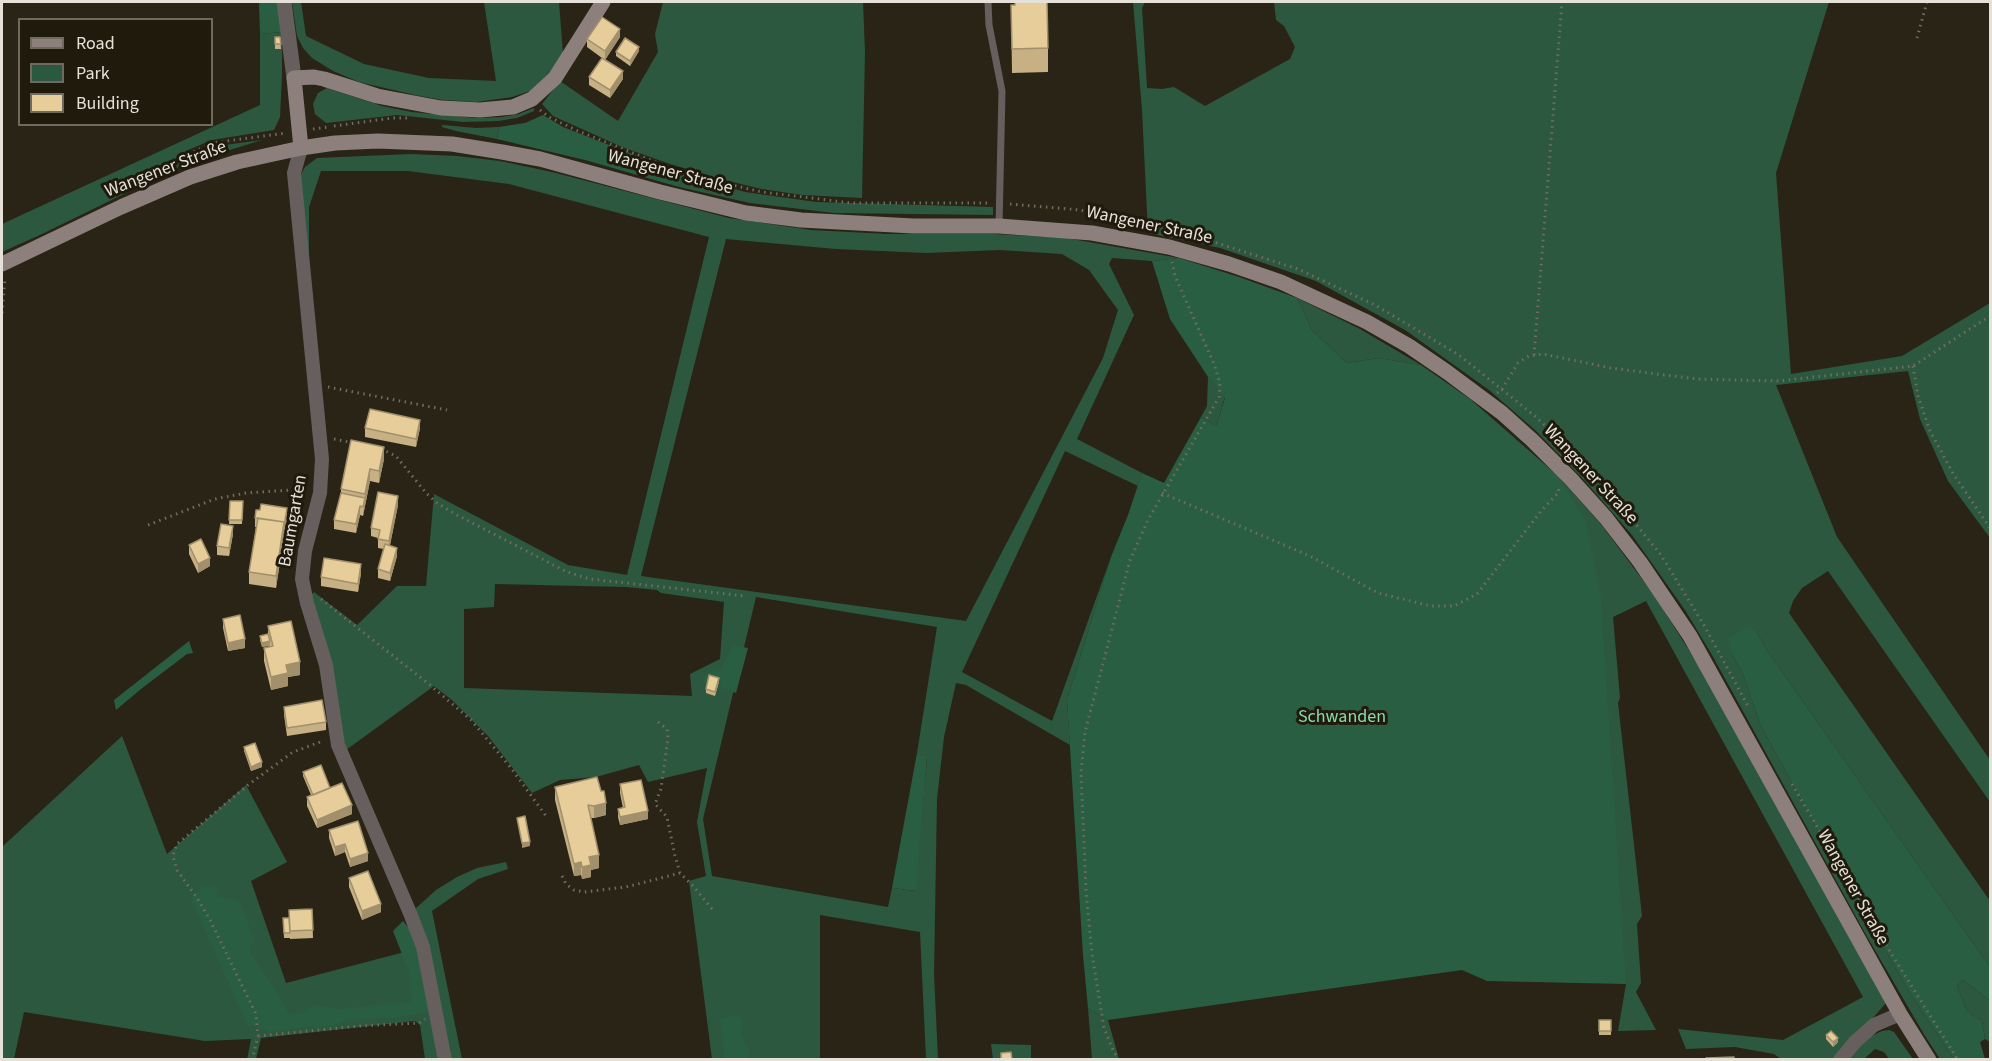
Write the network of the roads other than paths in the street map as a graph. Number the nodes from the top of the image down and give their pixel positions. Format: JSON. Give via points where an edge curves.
{"nodes":[{"id":1,"x":284,"y":2,"type":"edge"},
{"id":2,"x":603,"y":2,"type":"edge"},
{"id":3,"x":988,"y":2,"type":"edge"},
{"id":4,"x":294,"y":78,"type":"junction"},
{"id":5,"x":301,"y":148,"type":"junction"},
{"id":6,"x":999,"y":226,"type":"junction"},
{"id":7,"x":2,"y":263,"type":"edge"},
{"id":8,"x":1900,"y":1014,"type":"junction"},
{"id":9,"x":445,"y":1059,"type":"edge"},
{"id":10,"x":1840,"y":1059,"type":"edge"},
{"id":11,"x":1929,"y":1059,"type":"edge"}],
"edges":[{"from":1,"to":4,"type":"street"},
{"from":2,"to":4,"type":"main road","via":[[555,78],[531,99],[513,107],[449,109],[377,96],[324,79]]},
{"from":3,"to":6,"type":"lane","via":[[1002,91]]},
{"from":4,"to":5,"type":"main road"},
{"from":5,"to":6,"type":"main road","name":"Wangener Straße","via":[[378,141],[452,144],[540,159],[746,213],[850,224]]},
{"from":5,"to":7,"type":"main road","name":"Wangener Straße","via":[[190,177]]},
{"from":5,"to":9,"type":"street","name":"Baumgarten","via":[[294,173],[322,477],[302,579],[326,665],[336,738],[424,953]]},
{"from":6,"to":8,"type":"main road","name":"Wangener Straße","via":[[1092,233],[1168,247],[1281,282],[1409,346],[1502,413],[1557,464],[1606,518],[1673,608]]},
{"from":8,"to":10,"type":"street","via":[[1874,1025]]},
{"from":8,"to":11,"type":"main road","name":"Wangener Straße"}]}
